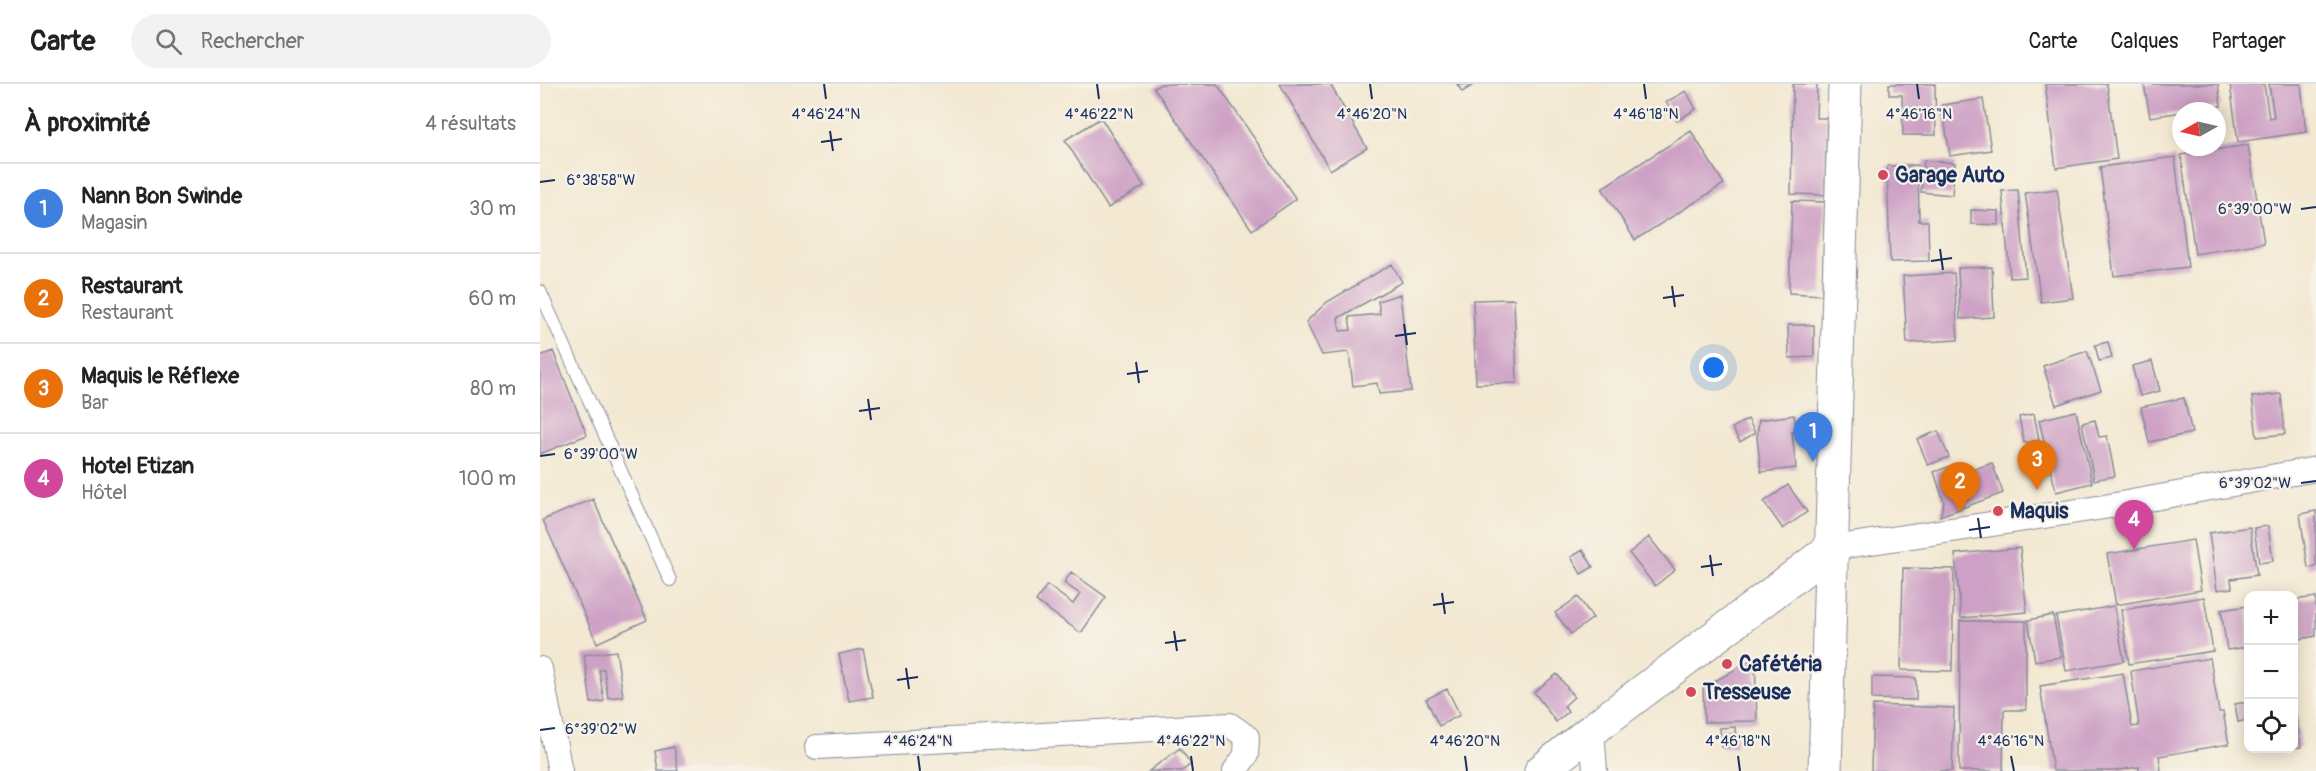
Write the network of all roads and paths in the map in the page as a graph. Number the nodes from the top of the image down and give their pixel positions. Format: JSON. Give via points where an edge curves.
{"nodes":[{"id":1,"x":1845,"y":84,"type":"edge"},
{"id":2,"x":540,"y":291,"type":"edge"},
{"id":3,"x":2316,"y":469,"type":"edge"},
{"id":4,"x":1832,"y":548,"type":"junction"},
{"id":5,"x":670,"y":580,"type":"dead end"},
{"id":6,"x":540,"y":669,"type":"edge"},
{"id":7,"x":1592,"y":730,"type":"junction"},
{"id":8,"x":817,"y":747,"type":"dead end"},
{"id":9,"x":560,"y":771,"type":"edge"},
{"id":10,"x":1235,"y":771,"type":"edge"},
{"id":11,"x":1541,"y":771,"type":"edge"},
{"id":12,"x":1595,"y":771,"type":"edge"},
{"id":13,"x":1825,"y":771,"type":"edge"}],
"edges":[{"from":1,"to":4,"type":"street"},
{"from":2,"to":5,"type":"lane"},
{"from":3,"to":4,"type":"street","via":[[2104,507]]},
{"from":4,"to":7,"type":"street"},
{"from":4,"to":13,"type":"street"},
{"from":6,"to":9,"type":"street"},
{"from":7,"to":11,"type":"street"},
{"from":7,"to":12,"type":"street"},
{"from":8,"to":10,"type":"street","via":[[1230,725],[1247,737],[1246,755]]}]}
